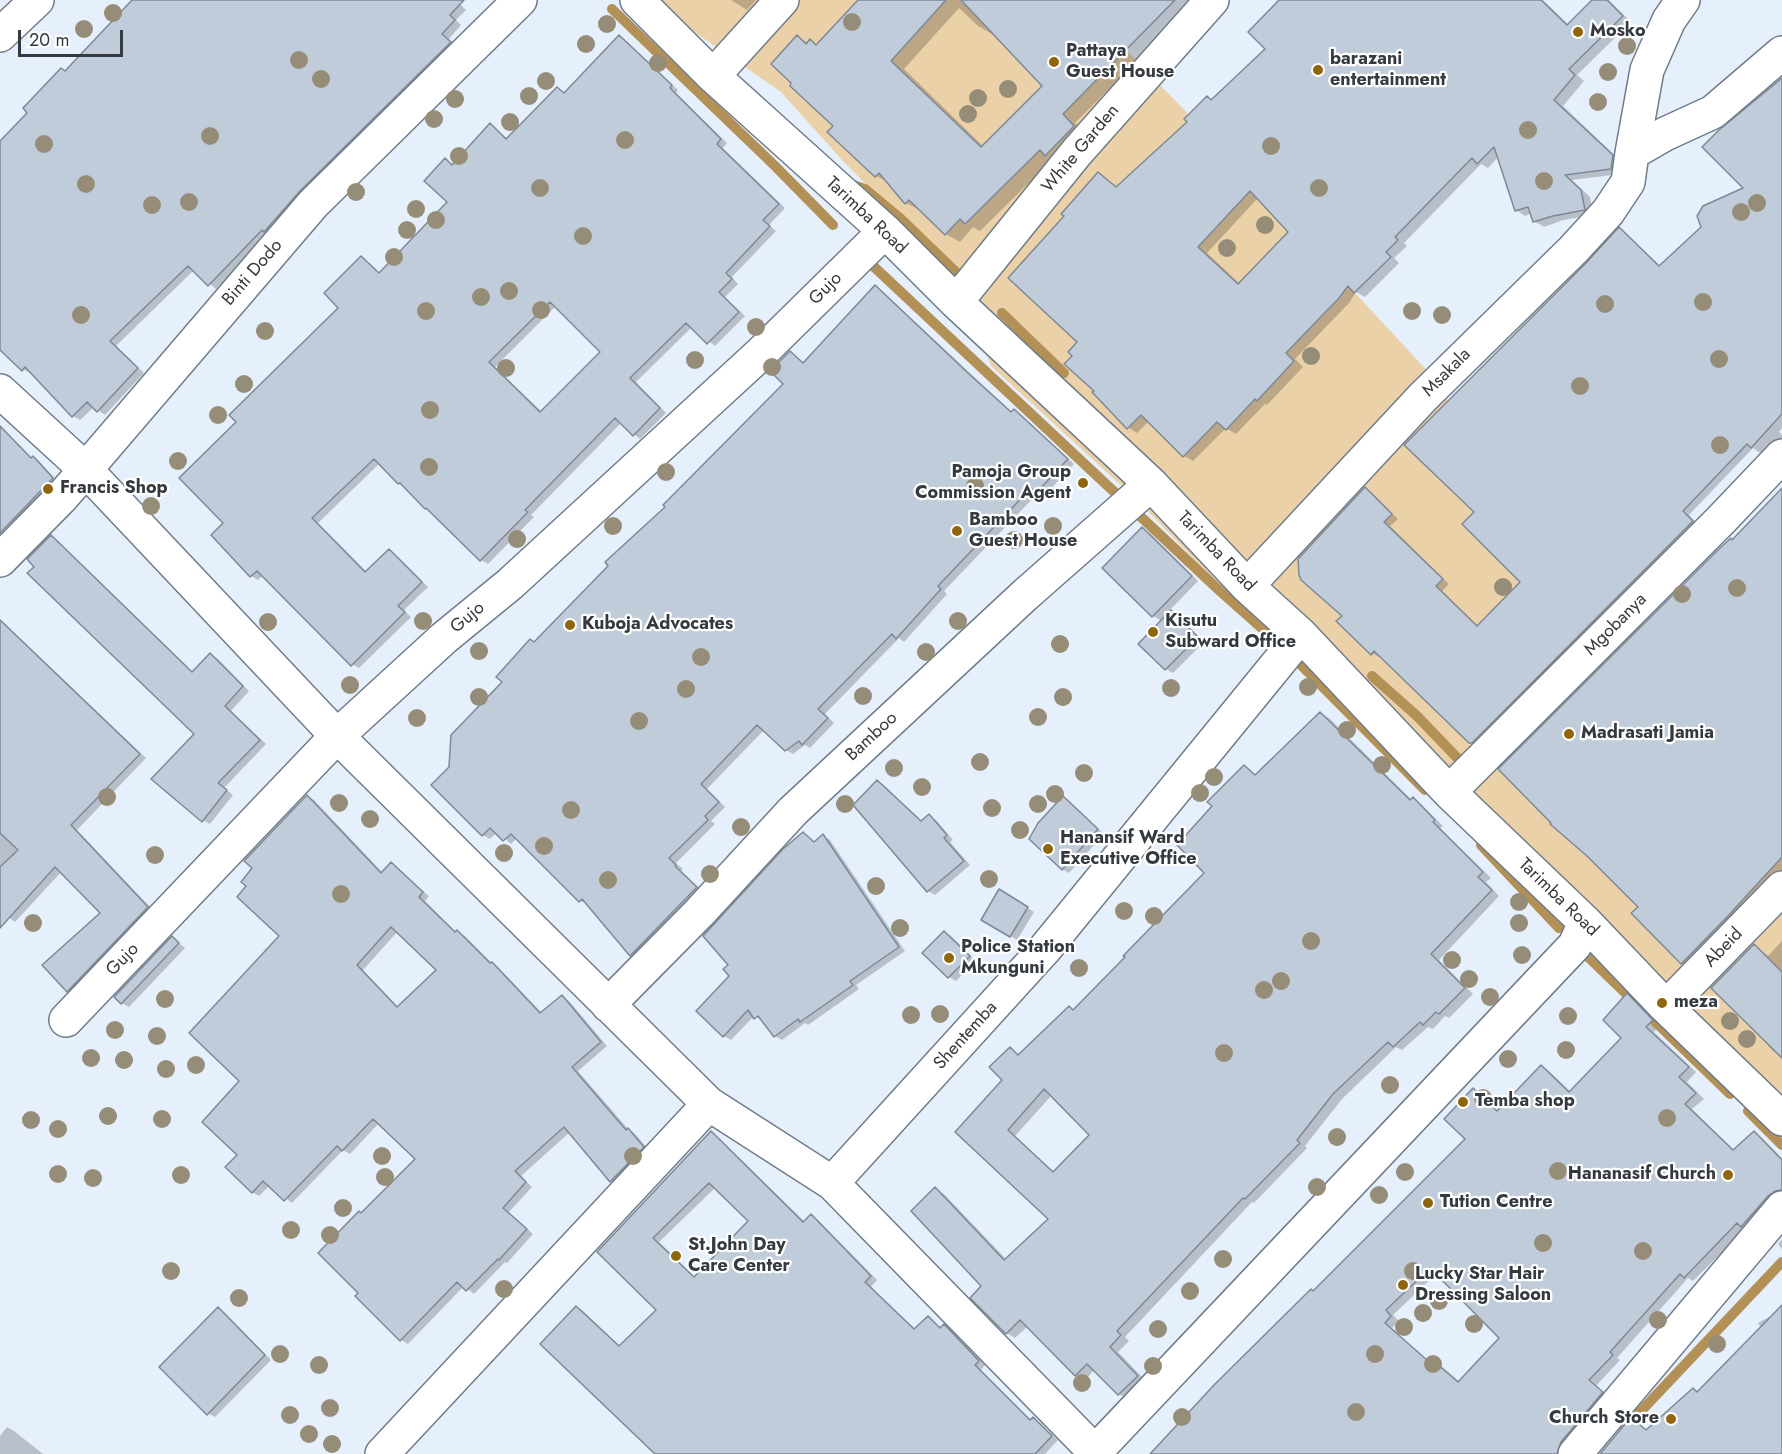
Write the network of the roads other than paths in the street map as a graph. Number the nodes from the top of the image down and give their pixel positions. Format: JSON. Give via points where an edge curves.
{"nodes":[{"id":1,"x":37,"y":0,"type":"edge"},
{"id":2,"x":520,"y":0,"type":"edge"},
{"id":3,"x":637,"y":0,"type":"edge"},
{"id":4,"x":782,"y":0,"type":"edge"},
{"id":5,"x":1212,"y":0,"type":"edge"},
{"id":6,"x":1683,"y":0,"type":"edge"},
{"id":7,"x":0,"y":35,"type":"edge"},
{"id":8,"x":1782,"y":53,"type":"edge"},
{"id":9,"x":713,"y":76,"type":"junction"},
{"id":10,"x":1632,"y":153,"type":"junction"},
{"id":11,"x":885,"y":231,"type":"junction"},
{"id":12,"x":956,"y":302,"type":"junction"},
{"id":13,"x":0,"y":391,"type":"edge"},
{"id":14,"x":1782,"y":456,"type":"edge"},
{"id":15,"x":85,"y":469,"type":"junction"},
{"id":16,"x":1151,"y":484,"type":"junction"},
{"id":17,"x":0,"y":560,"type":"edge"},
{"id":18,"x":1247,"y":586,"type":"junction"},
{"id":19,"x":1301,"y":635,"type":"junction"},
{"id":20,"x":337,"y":736,"type":"junction"},
{"id":21,"x":1449,"y":792,"type":"junction"},
{"id":22,"x":1782,"y":888,"type":"edge"},
{"id":23,"x":1585,"y":922,"type":"junction"},
{"id":24,"x":608,"y":1005,"type":"junction"},
{"id":25,"x":1666,"y":1007,"type":"junction"},
{"id":26,"x":66,"y":1020,"type":"dead end"},
{"id":27,"x":709,"y":1104,"type":"junction"},
{"id":28,"x":1782,"y":1119,"type":"edge"},
{"id":29,"x":832,"y":1183,"type":"junction"},
{"id":30,"x":1782,"y":1208,"type":"edge"},
{"id":31,"x":1087,"y":1450,"type":"edge"},
{"id":32,"x":382,"y":1454,"type":"edge"},
{"id":33,"x":1575,"y":1454,"type":"edge"}],
"edges":[{"from":1,"to":7,"type":"street"},
{"from":2,"to":15,"type":"street","name":"Binti Dodo","via":[[313,204]]},
{"from":3,"to":9,"type":"street","name":"Tarimba Road"},
{"from":4,"to":9,"type":"street"},
{"from":5,"to":12,"type":"street","name":"White Garden","via":[[1077,152]]},
{"from":6,"to":10,"type":"street","name":"Msakala","via":[[1669,20],[1647,70]]},
{"from":8,"to":10,"type":"street","via":[[1713,112]]},
{"from":9,"to":11,"type":"street","name":"Tarimba Road"},
{"from":10,"to":18,"type":"street","name":"Msakala","via":[[1628,182],[1608,212],[1423,398]]},
{"from":11,"to":12,"type":"street","name":"Tarimba Road"},
{"from":11,"to":20,"type":"street","name":"Gujo","via":[[759,355],[510,584]]},
{"from":12,"to":16,"type":"street","name":"Tarimba Road"},
{"from":13,"to":15,"type":"street"},
{"from":14,"to":21,"type":"street","name":"Mgobanya"},
{"from":15,"to":17,"type":"street","name":"Binti Dodo"},
{"from":15,"to":20,"type":"street"},
{"from":16,"to":18,"type":"street","name":"Tarimba Road"},
{"from":16,"to":24,"type":"street","name":"Bamboo","via":[[1025,595],[793,811]]},
{"from":18,"to":19,"type":"street","name":"Tarimba Road"},
{"from":19,"to":21,"type":"street","name":"Tarimba Road"},
{"from":19,"to":29,"type":"street","name":"Shentemba","via":[[1044,950]]},
{"from":20,"to":24,"type":"street"},
{"from":20,"to":26,"type":"street","name":"Gujo"},
{"from":21,"to":23,"type":"street","name":"Tarimba Road"},
{"from":22,"to":25,"type":"street","name":"Abeid"},
{"from":23,"to":25,"type":"street","name":"Tarimba Road"},
{"from":23,"to":31,"type":"street","via":[[1575,945]]},
{"from":24,"to":27,"type":"street"},
{"from":25,"to":28,"type":"street","name":"Tarimba Road"},
{"from":27,"to":29,"type":"street"},
{"from":27,"to":32,"type":"street"},
{"from":29,"to":31,"type":"street"},
{"from":30,"to":33,"type":"street"}]}
